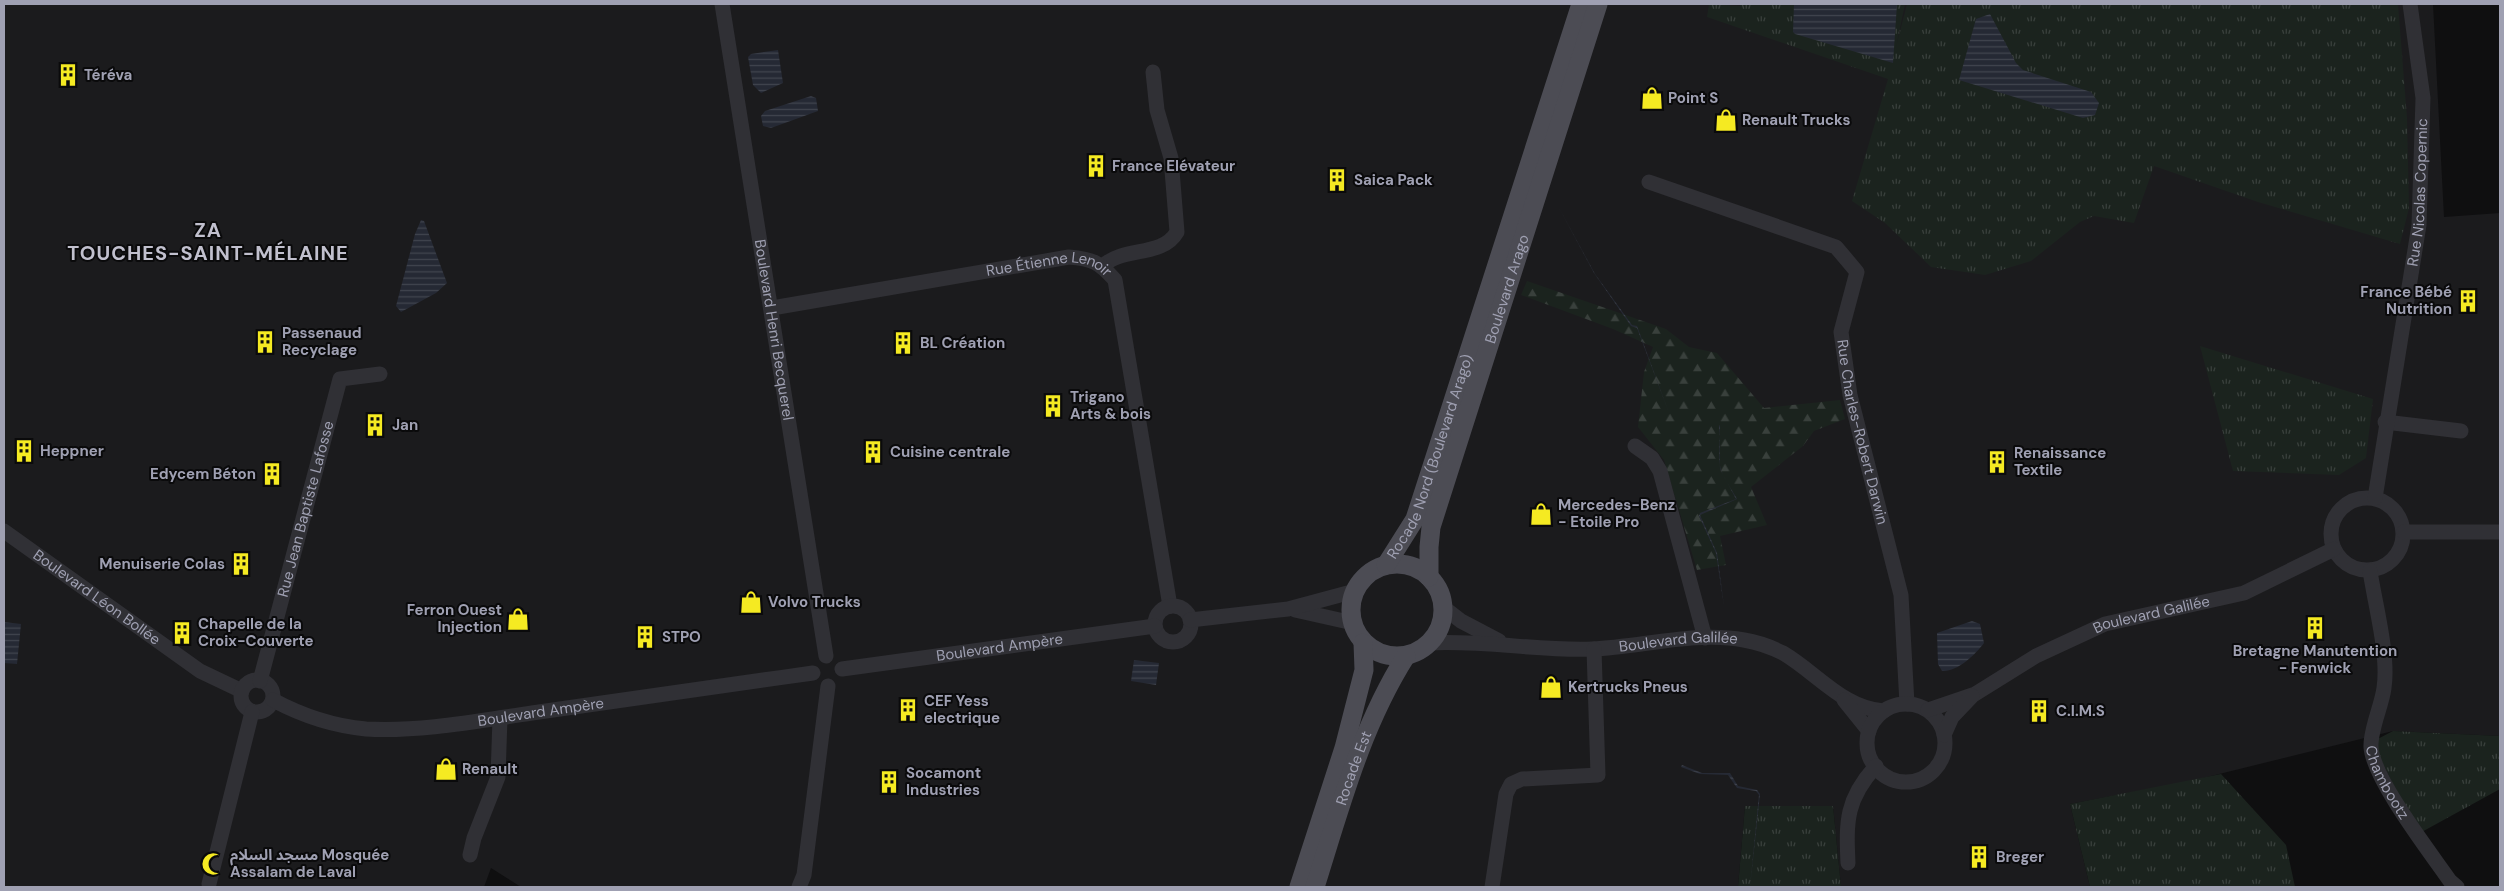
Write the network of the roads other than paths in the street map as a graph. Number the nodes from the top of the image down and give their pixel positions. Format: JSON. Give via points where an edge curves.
{"nodes":[{"id":1,"x":722,"y":4,"type":"edge"},
{"id":2,"x":1581,"y":4,"type":"edge"},
{"id":3,"x":1598,"y":4,"type":"edge"},
{"id":4,"x":2410,"y":4,"type":"edge"},
{"id":5,"x":1152,"y":72,"type":"dead end"},
{"id":6,"x":1649,"y":182,"type":"dead end"},
{"id":7,"x":1103,"y":266,"type":"junction"},
{"id":8,"x":772,"y":308,"type":"junction"},
{"id":9,"x":380,"y":374,"type":"dead end"},
{"id":10,"x":2386,"y":422,"type":"junction"},
{"id":11,"x":2461,"y":431,"type":"dead end"},
{"id":12,"x":1635,"y":446,"type":"dead end"},
{"id":13,"x":2374,"y":498,"type":"junction"},
{"id":14,"x":4,"y":531,"type":"edge"},
{"id":15,"x":2404,"y":532,"type":"junction"},
{"id":16,"x":2500,"y":532,"type":"edge"},
{"id":17,"x":2334,"y":549,"type":"junction"},
{"id":18,"x":1386,"y":565,"type":"junction"},
{"id":19,"x":2370,"y":570,"type":"junction"},
{"id":20,"x":1429,"y":577,"type":"junction"},
{"id":21,"x":1354,"y":592,"type":"junction"},
{"id":22,"x":1170,"y":606,"type":"junction"},
{"id":23,"x":1442,"y":607,"type":"junction"},
{"id":24,"x":1288,"y":609,"type":"junction"},
{"id":25,"x":1190,"y":620,"type":"junction"},
{"id":26,"x":1353,"y":623,"type":"junction"},
{"id":27,"x":1156,"y":626,"type":"junction"},
{"id":28,"x":1704,"y":638,"type":"junction"},
{"id":29,"x":1364,"y":643,"type":"junction"},
{"id":30,"x":1429,"y":643,"type":"junction"},
{"id":31,"x":1505,"y":644,"type":"junction"},
{"id":32,"x":1594,"y":649,"type":"junction"},
{"id":33,"x":826,"y":656,"type":"junction"},
{"id":34,"x":1406,"y":656,"type":"junction"},
{"id":35,"x":842,"y":669,"type":"junction"},
{"id":36,"x":813,"y":672,"type":"junction"},
{"id":37,"x":260,"y":681,"type":"junction"},
{"id":38,"x":828,"y":686,"type":"junction"},
{"id":39,"x":242,"y":691,"type":"junction"},
{"id":40,"x":1838,"y":694,"type":"junction"},
{"id":41,"x":1975,"y":694,"type":"junction"},
{"id":42,"x":272,"y":700,"type":"junction"},
{"id":43,"x":1907,"y":704,"type":"junction"},
{"id":44,"x":1928,"y":710,"type":"junction"},
{"id":45,"x":1884,"y":711,"type":"junction"},
{"id":46,"x":252,"y":712,"type":"junction"},
{"id":47,"x":500,"y":718,"type":"junction"},
{"id":48,"x":1870,"y":730,"type":"junction"},
{"id":49,"x":1944,"y":735,"type":"junction"},
{"id":50,"x":1876,"y":766,"type":"junction"},
{"id":51,"x":470,"y":855,"type":"dead end"},
{"id":52,"x":1848,"y":863,"type":"dead end"},
{"id":53,"x":209,"y":884,"type":"dead end"},
{"id":54,"x":799,"y":887,"type":"edge"},
{"id":55,"x":1299,"y":887,"type":"edge"},
{"id":56,"x":1315,"y":887,"type":"edge"},
{"id":57,"x":1492,"y":887,"type":"edge"},
{"id":58,"x":2457,"y":887,"type":"edge"}],
"edges":[{"from":1,"to":8,"type":"street","name":"Boulevard Henri Becquerel"},
{"from":2,"to":18,"type":"main road","name":"Rocade Nord (Boulevard Arago)","via":[[1415,518]]},
{"from":3,"to":20,"type":"main road","name":"Boulevard Arago","via":[[1431,527]]},
{"from":4,"to":10,"type":"street","name":"Rue Nicolas Copernic","via":[[2423,98],[2419,225]]},
{"from":5,"to":7,"type":"street","via":[[1157,110],[1171,158],[1176,232],[1164,245],[1117,257]]},
{"from":6,"to":43,"type":"street","name":"Rue Charles-Robert Darwin","via":[[1836,247],[1857,272],[1841,332],[1850,395],[1901,595]]},
{"from":7,"to":8,"type":"street","name":"Rue Étienne Lenoir","via":[[1090,258],[1069,257]]},
{"from":7,"to":22,"type":"street","name":"Rue Étienne Lenoir","via":[[1115,280]]},
{"from":8,"to":33,"type":"street","name":"Boulevard Henri Becquerel"},
{"from":9,"to":37,"type":"street","name":"Rue Jean Baptiste Lafosse","via":[[340,378]]},
{"from":10,"to":11,"type":"street"},
{"from":10,"to":13,"type":"street","name":"Rue Nicolas Copernic"},
{"from":12,"to":28,"type":"street","via":[[1652,458],[1660,471]]},
{"from":13,"to":15,"type":"street","via":[[2395,510]]},
{"from":13,"to":17,"type":"street","via":[[2352,500],[2342,507],[2335,516],[2331,538]]},
{"from":14,"to":39,"type":"street","name":"Boulevard Léon Bollée","via":[[200,671]]},
{"from":15,"to":16,"type":"street"},
{"from":15,"to":19,"type":"street","via":[[2398,554],[2381,568]]},
{"from":17,"to":19,"type":"street","via":[[2355,569]]},
{"from":17,"to":41,"type":"street","name":"Boulevard Galilée","via":[[2244,592],[2105,624],[2036,656]]},
{"from":18,"to":20,"type":"main road","via":[[1409,566]]},
{"from":18,"to":21,"type":"main road","via":[[1368,575]]},
{"from":19,"to":58,"type":"street","name":"Chambootz","via":[[2385,668],[2371,746],[2376,766],[2392,796]]},
{"from":20,"to":23,"type":"main road","via":[[1437,588]]},
{"from":21,"to":24,"type":"street"},
{"from":21,"to":26,"type":"main road","via":[[1351,605]]},
{"from":22,"to":25,"type":"street","via":[[1185,611]]},
{"from":22,"to":27,"type":"street","via":[[1160,611]]},
{"from":23,"to":30,"type":"main road","via":[[1440,626]]},
{"from":23,"to":31,"type":"street","name":"Boulevard Galilée"},
{"from":24,"to":25,"type":"street"},
{"from":24,"to":26,"type":"street"},
{"from":25,"to":27,"type":"street","via":[[1186,636],[1177,641],[1166,640],[1157,632]]},
{"from":26,"to":29,"type":"main road"},
{"from":27,"to":35,"type":"street","name":"Boulevard Ampère"},
{"from":28,"to":32,"type":"street","name":"Boulevard Galilée"},
{"from":28,"to":40,"type":"street","name":"Boulevard Galilée","via":[[1744,640],[1783,653]]},
{"from":29,"to":34,"type":"main road","via":[[1383,654]]},
{"from":29,"to":55,"type":"main road","via":[[1364,670],[1344,748]]},
{"from":30,"to":31,"type":"street","name":"Boulevard Galilée"},
{"from":30,"to":34,"type":"main road"},
{"from":31,"to":32,"type":"street","name":"Boulevard Galilée","via":[[1545,650]]},
{"from":32,"to":57,"type":"street","via":[[1598,775],[1522,779],[1511,784],[1506,794]]},
{"from":33,"to":35,"type":"street","via":[[835,658]]},
{"from":33,"to":36,"type":"street","via":[[817,660]]},
{"from":34,"to":56,"type":"main road","name":"Rocade Est","via":[[1389,682],[1362,740]]},
{"from":35,"to":38,"type":"street","via":[[837,682]]},
{"from":36,"to":38,"type":"street","via":[[820,683]]},
{"from":36,"to":47,"type":"street","name":"Boulevard Ampère"},
{"from":37,"to":39,"type":"street","via":[[247,684]]},
{"from":37,"to":42,"type":"street","via":[[269,686]]},
{"from":38,"to":54,"type":"street","via":[[804,875]]},
{"from":39,"to":46,"type":"street","via":[[241,702]]},
{"from":40,"to":45,"type":"street","name":"Boulevard Galilée","via":[[1868,710]]},
{"from":40,"to":48,"type":"street","name":"Boulevard Galilée"},
{"from":41,"to":44,"type":"street","name":"Boulevard Galilée"},
{"from":41,"to":49,"type":"street","name":"Boulevard Galilée","via":[[1952,716]]},
{"from":42,"to":46,"type":"street","via":[[263,712]]},
{"from":42,"to":47,"type":"street","name":"Boulevard Ampère","via":[[324,721],[363,728],[393,730]]},
{"from":43,"to":44,"type":"street"},
{"from":43,"to":45,"type":"street","via":[[1895,705]]},
{"from":44,"to":49,"type":"street"},
{"from":45,"to":48,"type":"street"},
{"from":46,"to":53,"type":"street"},
{"from":47,"to":51,"type":"street","via":[[498,777]]},
{"from":48,"to":50,"type":"street","via":[[1868,743]]},
{"from":49,"to":50,"type":"street","via":[[1944,754],[1930,774],[1908,781],[1896,780]]},
{"from":50,"to":52,"type":"street","via":[[1861,782],[1846,823]]}]}
